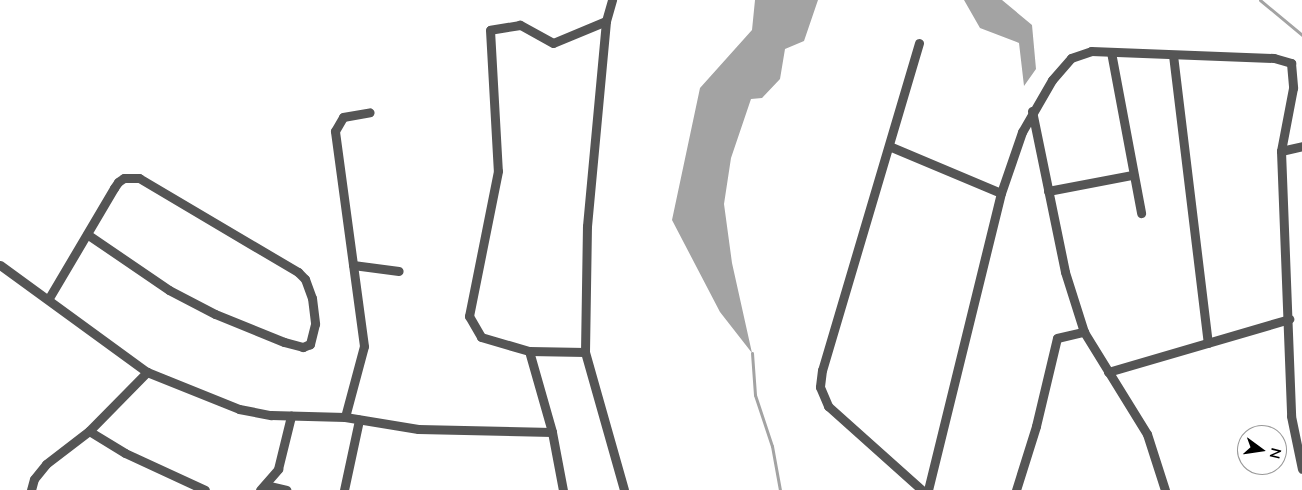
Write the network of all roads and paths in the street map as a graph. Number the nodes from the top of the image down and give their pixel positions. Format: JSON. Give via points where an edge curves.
{"nodes":[{"id":1,"x":612,"y":0,"type":"edge"},
{"id":2,"x":606,"y":21,"type":"junction"},
{"id":3,"x":919,"y":43,"type":"dead end"},
{"id":4,"x":1110,"y":52,"type":"junction"},
{"id":5,"x":1173,"y":55,"type":"junction"},
{"id":6,"x":1032,"y":111,"type":"junction"},
{"id":7,"x":370,"y":112,"type":"dead end"},
{"id":8,"x":889,"y":146,"type":"junction"},
{"id":9,"x":1302,"y":146,"type":"edge"},
{"id":10,"x":1281,"y":151,"type":"junction"},
{"id":11,"x":1132,"y":175,"type":"junction"},
{"id":12,"x":1048,"y":191,"type":"junction"},
{"id":13,"x":1001,"y":193,"type":"junction"},
{"id":14,"x":1140,"y":213,"type":"dead end"},
{"id":15,"x":87,"y":234,"type":"junction"},
{"id":16,"x":0,"y":265,"type":"edge"},
{"id":17,"x":353,"y":265,"type":"junction"},
{"id":18,"x":399,"y":271,"type":"dead end"},
{"id":19,"x":49,"y":298,"type":"junction"},
{"id":20,"x":1289,"y":319,"type":"junction"},
{"id":21,"x":1084,"y":332,"type":"junction"},
{"id":22,"x":1208,"y":343,"type":"junction"},
{"id":23,"x":529,"y":351,"type":"junction"},
{"id":24,"x":585,"y":352,"type":"junction"},
{"id":25,"x":147,"y":372,"type":"junction"},
{"id":26,"x":1108,"y":372,"type":"junction"},
{"id":27,"x":291,"y":416,"type":"junction"},
{"id":28,"x":345,"y":417,"type":"junction"},
{"id":29,"x":359,"y":420,"type":"junction"},
{"id":30,"x":90,"y":431,"type":"junction"},
{"id":31,"x":552,"y":432,"type":"junction"},
{"id":32,"x":1302,"y":469,"type":"edge"},
{"id":33,"x":263,"y":487,"type":"edge"},
{"id":34,"x":31,"y":490,"type":"edge"},
{"id":35,"x":205,"y":490,"type":"edge"},
{"id":36,"x":286,"y":490,"type":"edge"},
{"id":37,"x":344,"y":490,"type":"edge"},
{"id":38,"x":563,"y":490,"type":"edge"},
{"id":39,"x":624,"y":490,"type":"edge"},
{"id":40,"x":922,"y":490,"type":"edge"},
{"id":41,"x":928,"y":490,"type":"edge"},
{"id":42,"x":1016,"y":490,"type":"edge"},
{"id":43,"x":1164,"y":490,"type":"edge"}],
"edges":[{"from":1,"to":2,"type":"street"},
{"from":2,"to":23,"type":"street","via":[[552,42],[520,25],[490,30],[498,171],[469,316],[481,337]]},
{"from":2,"to":24,"type":"street","via":[[587,226]]},
{"from":3,"to":8,"type":"street"},
{"from":4,"to":5,"type":"street"},
{"from":4,"to":6,"type":"street","via":[[1083,53],[1071,58]]},
{"from":4,"to":11,"type":"street"},
{"from":5,"to":10,"type":"street","via":[[1274,58],[1290,63],[1293,88]]},
{"from":5,"to":22,"type":"street"},
{"from":6,"to":12,"type":"street"},
{"from":6,"to":13,"type":"street"},
{"from":7,"to":17,"type":"street","via":[[343,117],[335,131]]},
{"from":8,"to":13,"type":"street"},
{"from":8,"to":40,"type":"street","via":[[822,370],[820,387],[828,406]]},
{"from":9,"to":10,"type":"street"},
{"from":10,"to":20,"type":"street"},
{"from":11,"to":12,"type":"street"},
{"from":11,"to":14,"type":"street"},
{"from":12,"to":21,"type":"street","via":[[1065,272]]},
{"from":13,"to":41,"type":"street"},
{"from":15,"to":15,"type":"street","via":[[168,290],[215,314],[284,342],[303,347],[310,344],[315,324],[312,298],[305,279],[298,272],[146,181],[131,177],[118,182]]},
{"from":15,"to":19,"type":"street"},
{"from":16,"to":19,"type":"street"},
{"from":17,"to":18,"type":"street"},
{"from":17,"to":28,"type":"street","via":[[364,346]]},
{"from":19,"to":25,"type":"street"},
{"from":20,"to":22,"type":"street"},
{"from":20,"to":32,"type":"street","via":[[1291,416]]},
{"from":21,"to":26,"type":"street"},
{"from":21,"to":42,"type":"street","via":[[1057,338],[1036,426]]},
{"from":22,"to":26,"type":"street"},
{"from":23,"to":24,"type":"street"},
{"from":23,"to":31,"type":"street"},
{"from":24,"to":39,"type":"street"},
{"from":25,"to":27,"type":"street","via":[[239,409]]},
{"from":25,"to":30,"type":"street"},
{"from":26,"to":43,"type":"street","via":[[1147,434]]},
{"from":27,"to":28,"type":"street"},
{"from":27,"to":33,"type":"street","via":[[278,469]]},
{"from":28,"to":29,"type":"street"},
{"from":29,"to":31,"type":"street","via":[[418,430]]},
{"from":29,"to":37,"type":"street"},
{"from":30,"to":34,"type":"street","via":[[46,464],[34,479]]},
{"from":30,"to":35,"type":"street","via":[[124,453]]},
{"from":31,"to":38,"type":"street"},
{"from":33,"to":36,"type":"street"}]}
